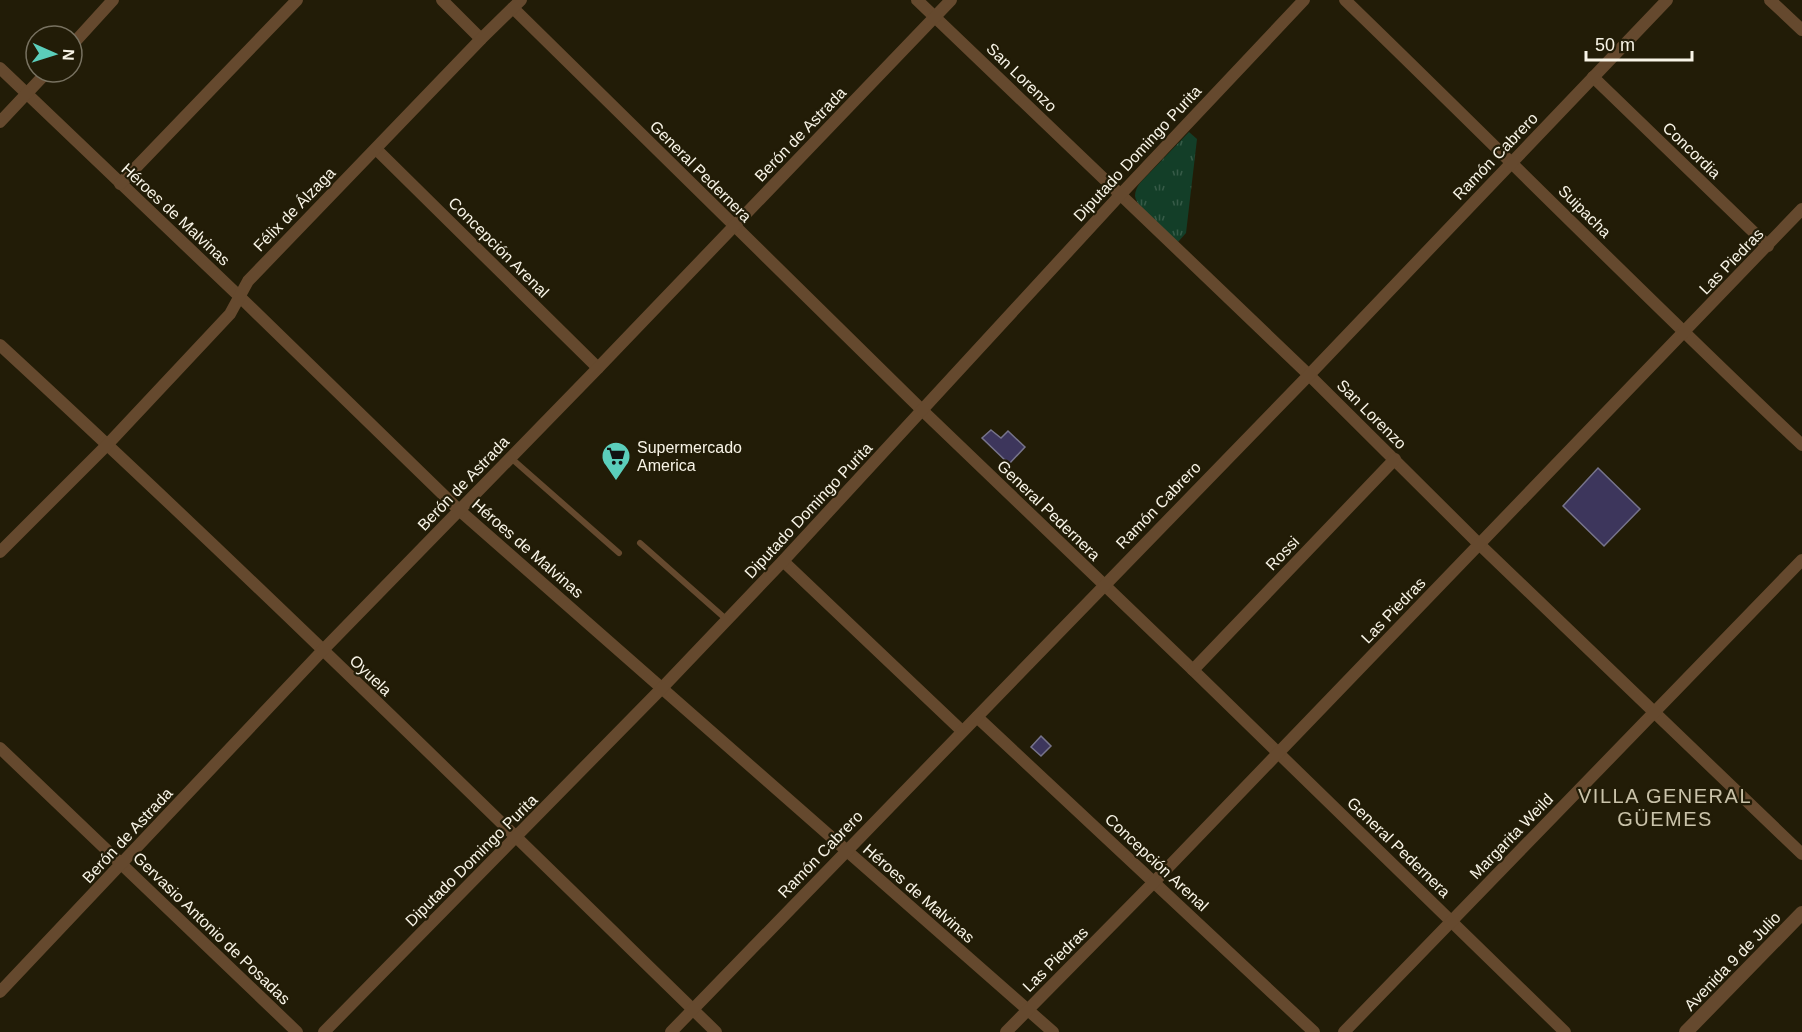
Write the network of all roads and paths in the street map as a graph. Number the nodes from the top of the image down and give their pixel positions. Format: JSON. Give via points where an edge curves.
{"nodes":[{"id":1,"x":113,"y":0,"type":"edge"},
{"id":2,"x":297,"y":0,"type":"edge"},
{"id":3,"x":442,"y":0,"type":"edge"},
{"id":4,"x":917,"y":0,"type":"edge"},
{"id":5,"x":951,"y":0,"type":"edge"},
{"id":6,"x":1304,"y":0,"type":"edge"},
{"id":7,"x":1345,"y":0,"type":"edge"},
{"id":8,"x":1667,"y":0,"type":"edge"},
{"id":9,"x":1770,"y":0,"type":"edge"},
{"id":10,"x":517,"y":4,"type":"edge"},
{"id":11,"x":935,"y":17,"type":"junction"},
{"id":12,"x":1802,"y":30,"type":"edge"},
{"id":13,"x":84,"y":32,"type":"edge"},
{"id":14,"x":481,"y":39,"type":"junction"},
{"id":15,"x":0,"y":68,"type":"edge"},
{"id":16,"x":1593,"y":77,"type":"junction"},
{"id":17,"x":35,"y":84,"type":"edge"},
{"id":18,"x":26,"y":94,"type":"junction"},
{"id":19,"x":0,"y":122,"type":"edge"},
{"id":20,"x":376,"y":149,"type":"junction"},
{"id":21,"x":1512,"y":162,"type":"junction"},
{"id":22,"x":120,"y":184,"type":"junction"},
{"id":23,"x":1121,"y":194,"type":"junction"},
{"id":24,"x":1802,"y":209,"type":"edge"},
{"id":25,"x":735,"y":227,"type":"junction"},
{"id":26,"x":1768,"y":246,"type":"junction"},
{"id":27,"x":240,"y":297,"type":"junction"},
{"id":28,"x":1684,"y":333,"type":"junction"},
{"id":29,"x":0,"y":345,"type":"edge"},
{"id":30,"x":598,"y":368,"type":"junction"},
{"id":31,"x":1309,"y":375,"type":"junction"},
{"id":32,"x":923,"y":411,"type":"junction"},
{"id":33,"x":108,"y":444,"type":"junction"},
{"id":34,"x":1802,"y":445,"type":"edge"},
{"id":35,"x":510,"y":458,"type":"junction"},
{"id":36,"x":1395,"y":459,"type":"junction"},
{"id":37,"x":459,"y":510,"type":"junction"},
{"id":38,"x":640,"y":543,"type":"dead end"},
{"id":39,"x":1479,"y":544,"type":"junction"},
{"id":40,"x":0,"y":552,"type":"edge"},
{"id":41,"x":619,"y":553,"type":"dead end"},
{"id":42,"x":1802,"y":560,"type":"edge"},
{"id":43,"x":783,"y":561,"type":"junction"},
{"id":44,"x":1104,"y":585,"type":"junction"},
{"id":45,"x":727,"y":620,"type":"junction"},
{"id":46,"x":322,"y":650,"type":"junction"},
{"id":47,"x":1193,"y":670,"type":"junction"},
{"id":48,"x":662,"y":688,"type":"junction"},
{"id":49,"x":1655,"y":713,"type":"junction"},
{"id":50,"x":977,"y":717,"type":"junction"},
{"id":51,"x":962,"y":731,"type":"junction"},
{"id":52,"x":0,"y":748,"type":"edge"},
{"id":53,"x":1278,"y":754,"type":"junction"},
{"id":54,"x":516,"y":837,"type":"junction"},
{"id":55,"x":846,"y":851,"type":"junction"},
{"id":56,"x":1802,"y":854,"type":"edge"},
{"id":57,"x":123,"y":864,"type":"junction"},
{"id":58,"x":1154,"y":882,"type":"junction"},
{"id":59,"x":1802,"y":913,"type":"edge"},
{"id":60,"x":1452,"y":920,"type":"junction"},
{"id":61,"x":0,"y":992,"type":"edge"},
{"id":62,"x":693,"y":1010,"type":"junction"},
{"id":63,"x":1027,"y":1010,"type":"junction"},
{"id":64,"x":297,"y":1032,"type":"edge"},
{"id":65,"x":324,"y":1032,"type":"edge"},
{"id":66,"x":671,"y":1032,"type":"edge"},
{"id":67,"x":716,"y":1032,"type":"edge"},
{"id":68,"x":1006,"y":1032,"type":"edge"},
{"id":69,"x":1053,"y":1032,"type":"edge"},
{"id":70,"x":1314,"y":1032,"type":"edge"},
{"id":71,"x":1344,"y":1032,"type":"edge"},
{"id":72,"x":1565,"y":1032,"type":"edge"},
{"id":73,"x":1686,"y":1032,"type":"edge"}],
"edges":[{"from":1,"to":13,"type":"street"},
{"from":2,"to":22,"type":"street"},
{"from":3,"to":14,"type":"street"},
{"from":4,"to":11,"type":"street","name":"San Lorenzo"},
{"from":5,"to":11,"type":"street","name":"Berón de Astrada"},
{"from":6,"to":23,"type":"street","name":"Diputado Domingo Purita"},
{"from":7,"to":21,"type":"street","name":"Suipacha"},
{"from":8,"to":16,"type":"street","name":"Ramón Cabrero"},
{"from":9,"to":12,"type":"street"},
{"from":10,"to":14,"type":"street","name":"Félix de Álzaga"},
{"from":10,"to":25,"type":"street","name":"General Pedernera"},
{"from":11,"to":23,"type":"street","name":"San Lorenzo"},
{"from":11,"to":25,"type":"street","name":"Berón de Astrada"},
{"from":14,"to":20,"type":"street","name":"Félix de Álzaga"},
{"from":15,"to":18,"type":"street","name":"Héroes de Malvinas"},
{"from":16,"to":21,"type":"street","name":"Ramón Cabrero"},
{"from":16,"to":26,"type":"street","name":"Concordia"},
{"from":17,"to":18,"type":"street"},
{"from":18,"to":19,"type":"street"},
{"from":18,"to":22,"type":"street","name":"Héroes de Malvinas"},
{"from":20,"to":27,"type":"street","name":"Félix de Álzaga","via":[[248,281]]},
{"from":20,"to":30,"type":"street","name":"Concepción Arenal"},
{"from":21,"to":28,"type":"street","name":"Suipacha"},
{"from":21,"to":31,"type":"street","name":"Ramón Cabrero"},
{"from":22,"to":27,"type":"street","name":"Héroes de Malvinas"},
{"from":23,"to":31,"type":"street","name":"San Lorenzo"},
{"from":23,"to":32,"type":"street","name":"Diputado Domingo Purita"},
{"from":24,"to":26,"type":"street","name":"Las Piedras"},
{"from":25,"to":30,"type":"street","name":"Berón de Astrada"},
{"from":25,"to":32,"type":"street","name":"General Pedernera"},
{"from":26,"to":28,"type":"street","name":"Las Piedras"},
{"from":27,"to":33,"type":"street","name":"Félix de Álzaga","via":[[230,314]]},
{"from":27,"to":37,"type":"street","name":"Héroes de Malvinas"},
{"from":28,"to":34,"type":"street","name":"Suipacha"},
{"from":28,"to":39,"type":"street","name":"Las Piedras"},
{"from":29,"to":33,"type":"street","name":"Oyuela"},
{"from":30,"to":35,"type":"street","name":"Berón de Astrada"},
{"from":31,"to":36,"type":"street","name":"San Lorenzo"},
{"from":31,"to":44,"type":"street","name":"Ramón Cabrero"},
{"from":32,"to":43,"type":"street","name":"Diputado Domingo Purita"},
{"from":32,"to":44,"type":"street","name":"General Pedernera"},
{"from":33,"to":40,"type":"street","name":"Félix de Álzaga"},
{"from":33,"to":46,"type":"street","name":"Oyuela"},
{"from":35,"to":37,"type":"street","name":"Berón de Astrada"},
{"from":35,"to":41,"type":"lane"},
{"from":36,"to":39,"type":"street","name":"San Lorenzo"},
{"from":36,"to":47,"type":"street","name":"Rossi"},
{"from":37,"to":46,"type":"street","name":"Berón de Astrada"},
{"from":37,"to":48,"type":"street","name":"Héroes de Malvinas"},
{"from":38,"to":45,"type":"lane"},
{"from":39,"to":49,"type":"street","name":"San Lorenzo"},
{"from":39,"to":53,"type":"street","name":"Las Piedras"},
{"from":42,"to":49,"type":"street","name":"Margarita Weild"},
{"from":43,"to":45,"type":"street","name":"Diputado Domingo Purita"},
{"from":43,"to":51,"type":"street"},
{"from":44,"to":47,"type":"street","name":"General Pedernera"},
{"from":44,"to":50,"type":"street","name":"Ramón Cabrero"},
{"from":45,"to":48,"type":"street","name":"Diputado Domingo Purita"},
{"from":46,"to":54,"type":"street","name":"Oyuela"},
{"from":46,"to":57,"type":"street","name":"Berón de Astrada"},
{"from":47,"to":53,"type":"street","name":"General Pedernera"},
{"from":48,"to":54,"type":"street","name":"Diputado Domingo Purita"},
{"from":48,"to":55,"type":"street","name":"Héroes de Malvinas"},
{"from":49,"to":56,"type":"street","name":"San Lorenzo"},
{"from":49,"to":60,"type":"street","name":"Margarita Weild"},
{"from":50,"to":51,"type":"street","name":"Ramón Cabrero"},
{"from":50,"to":58,"type":"street","name":"Concepción Arenal"},
{"from":51,"to":55,"type":"street","name":"Ramón Cabrero"},
{"from":52,"to":57,"type":"street","name":"Gervasio Antonio de Posadas"},
{"from":53,"to":58,"type":"street","name":"Las Piedras"},
{"from":53,"to":60,"type":"street","name":"General Pedernera"},
{"from":54,"to":62,"type":"street","name":"Oyuela"},
{"from":54,"to":65,"type":"street","name":"Diputado Domingo Purita"},
{"from":55,"to":62,"type":"street","name":"Ramón Cabrero"},
{"from":55,"to":63,"type":"street","name":"Héroes de Malvinas"},
{"from":57,"to":61,"type":"street","name":"Berón de Astrada"},
{"from":57,"to":64,"type":"street","name":"Gervasio Antonio de Posadas"},
{"from":58,"to":63,"type":"street","name":"Las Piedras"},
{"from":58,"to":70,"type":"street","name":"Concepción Arenal"},
{"from":59,"to":73,"type":"street","name":"Avenida 9 de Julio"},
{"from":60,"to":71,"type":"street","name":"Margarita Weild"},
{"from":60,"to":72,"type":"street","name":"General Pedernera"},
{"from":62,"to":66,"type":"street","name":"Ramón Cabrero"},
{"from":62,"to":67,"type":"street","name":"Oyuela"},
{"from":63,"to":68,"type":"street","name":"Las Piedras"},
{"from":63,"to":69,"type":"street","name":"Héroes de Malvinas"}]}
